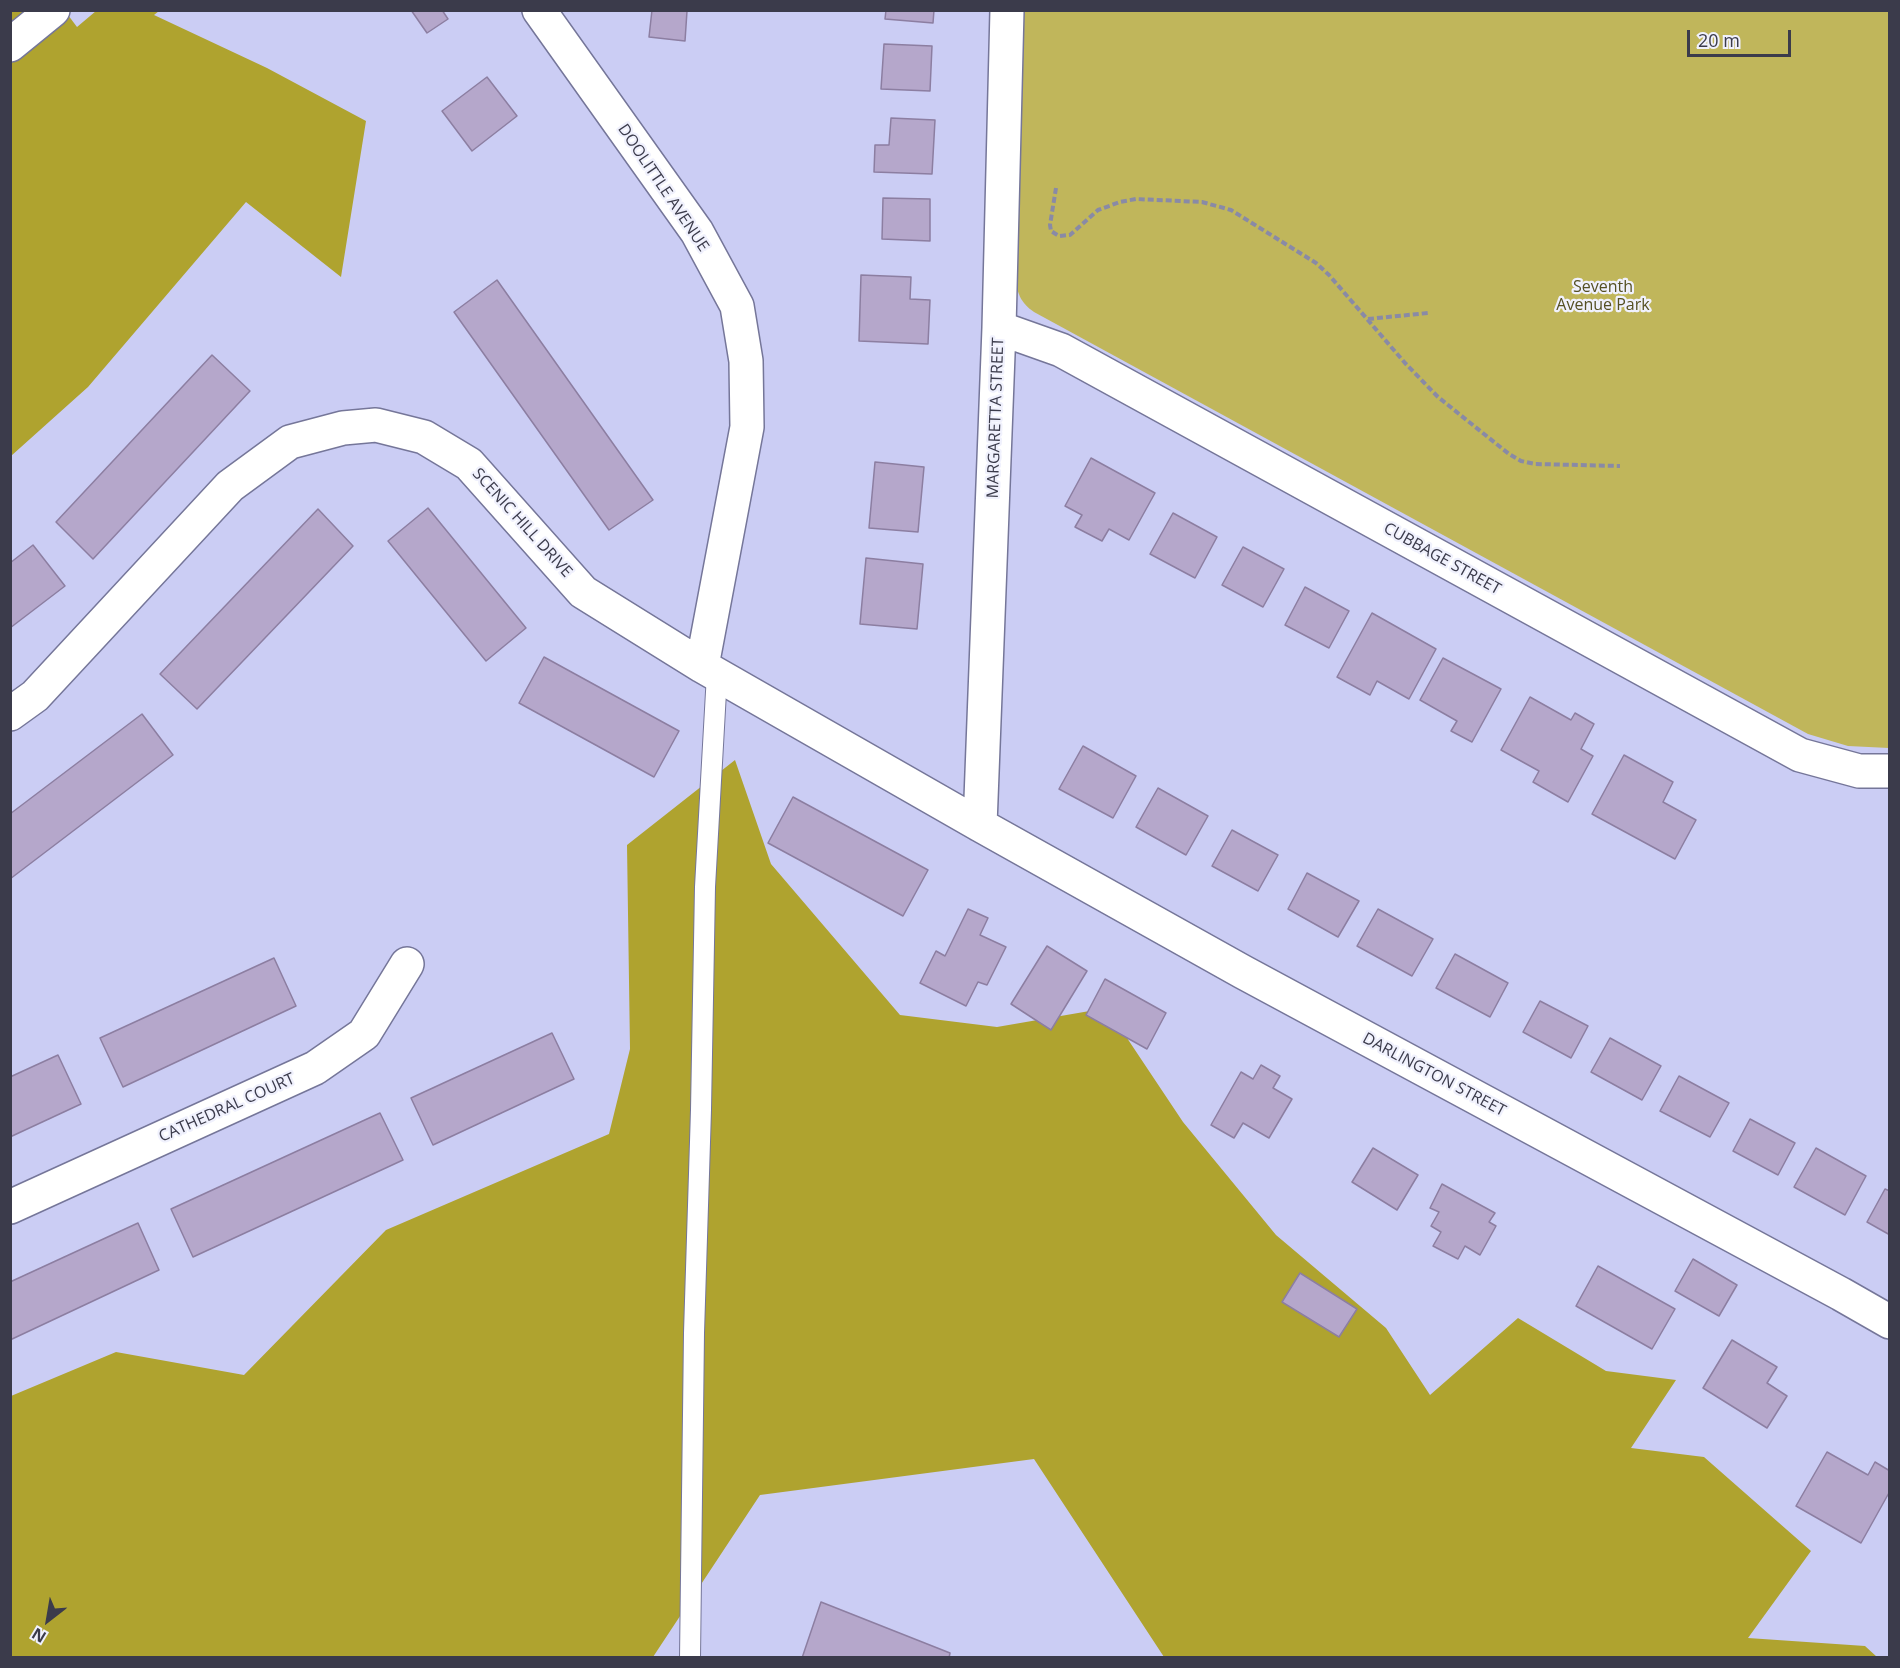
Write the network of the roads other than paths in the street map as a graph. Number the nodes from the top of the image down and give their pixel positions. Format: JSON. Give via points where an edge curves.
{"nodes":[{"id":1,"x":53,"y":10,"type":"edge"},
{"id":2,"x":539,"y":10,"type":"edge"},
{"id":3,"x":1007,"y":10,"type":"edge"},
{"id":4,"x":10,"y":45,"type":"edge"},
{"id":5,"x":999,"y":328,"type":"junction"},
{"id":6,"x":709,"y":670,"type":"junction"},
{"id":7,"x":10,"y":714,"type":"edge"},
{"id":8,"x":1890,"y":771,"type":"edge"},
{"id":9,"x":980,"y":825,"type":"junction"},
{"id":10,"x":407,"y":964,"type":"dead end"},
{"id":11,"x":10,"y":1207,"type":"edge"},
{"id":12,"x":1890,"y":1322,"type":"edge"},
{"id":13,"x":690,"y":1658,"type":"edge"}],
"edges":[{"from":1,"to":4,"type":"street"},
{"from":2,"to":6,"type":"street","name":"DOOLITTLE AVENUE","via":[[697,232],[737,306],[746,361],[747,426]]},
{"from":3,"to":5,"type":"street","name":"MARGARETTA STREET"},
{"from":5,"to":8,"type":"street","name":"CUBBAGE STREET","via":[[1061,350],[1800,755],[1859,771]]},
{"from":5,"to":9,"type":"street","name":"MARGARETTA STREET"},
{"from":6,"to":7,"type":"street","name":"SCENIC HILL DRIVE","via":[[583,592],[469,464],[424,437],[376,425],[343,428],[290,442],[230,486],[35,696]]},
{"from":6,"to":9,"type":"street","name":"SCENIC HILL DRIVE"},
{"from":6,"to":13,"type":"lane"},
{"from":9,"to":12,"type":"street","name":"DARLINGTON STREET"},
{"from":10,"to":11,"type":"street","name":"CATHEDRAL COURT","via":[[364,1034],[315,1068]]}]}
